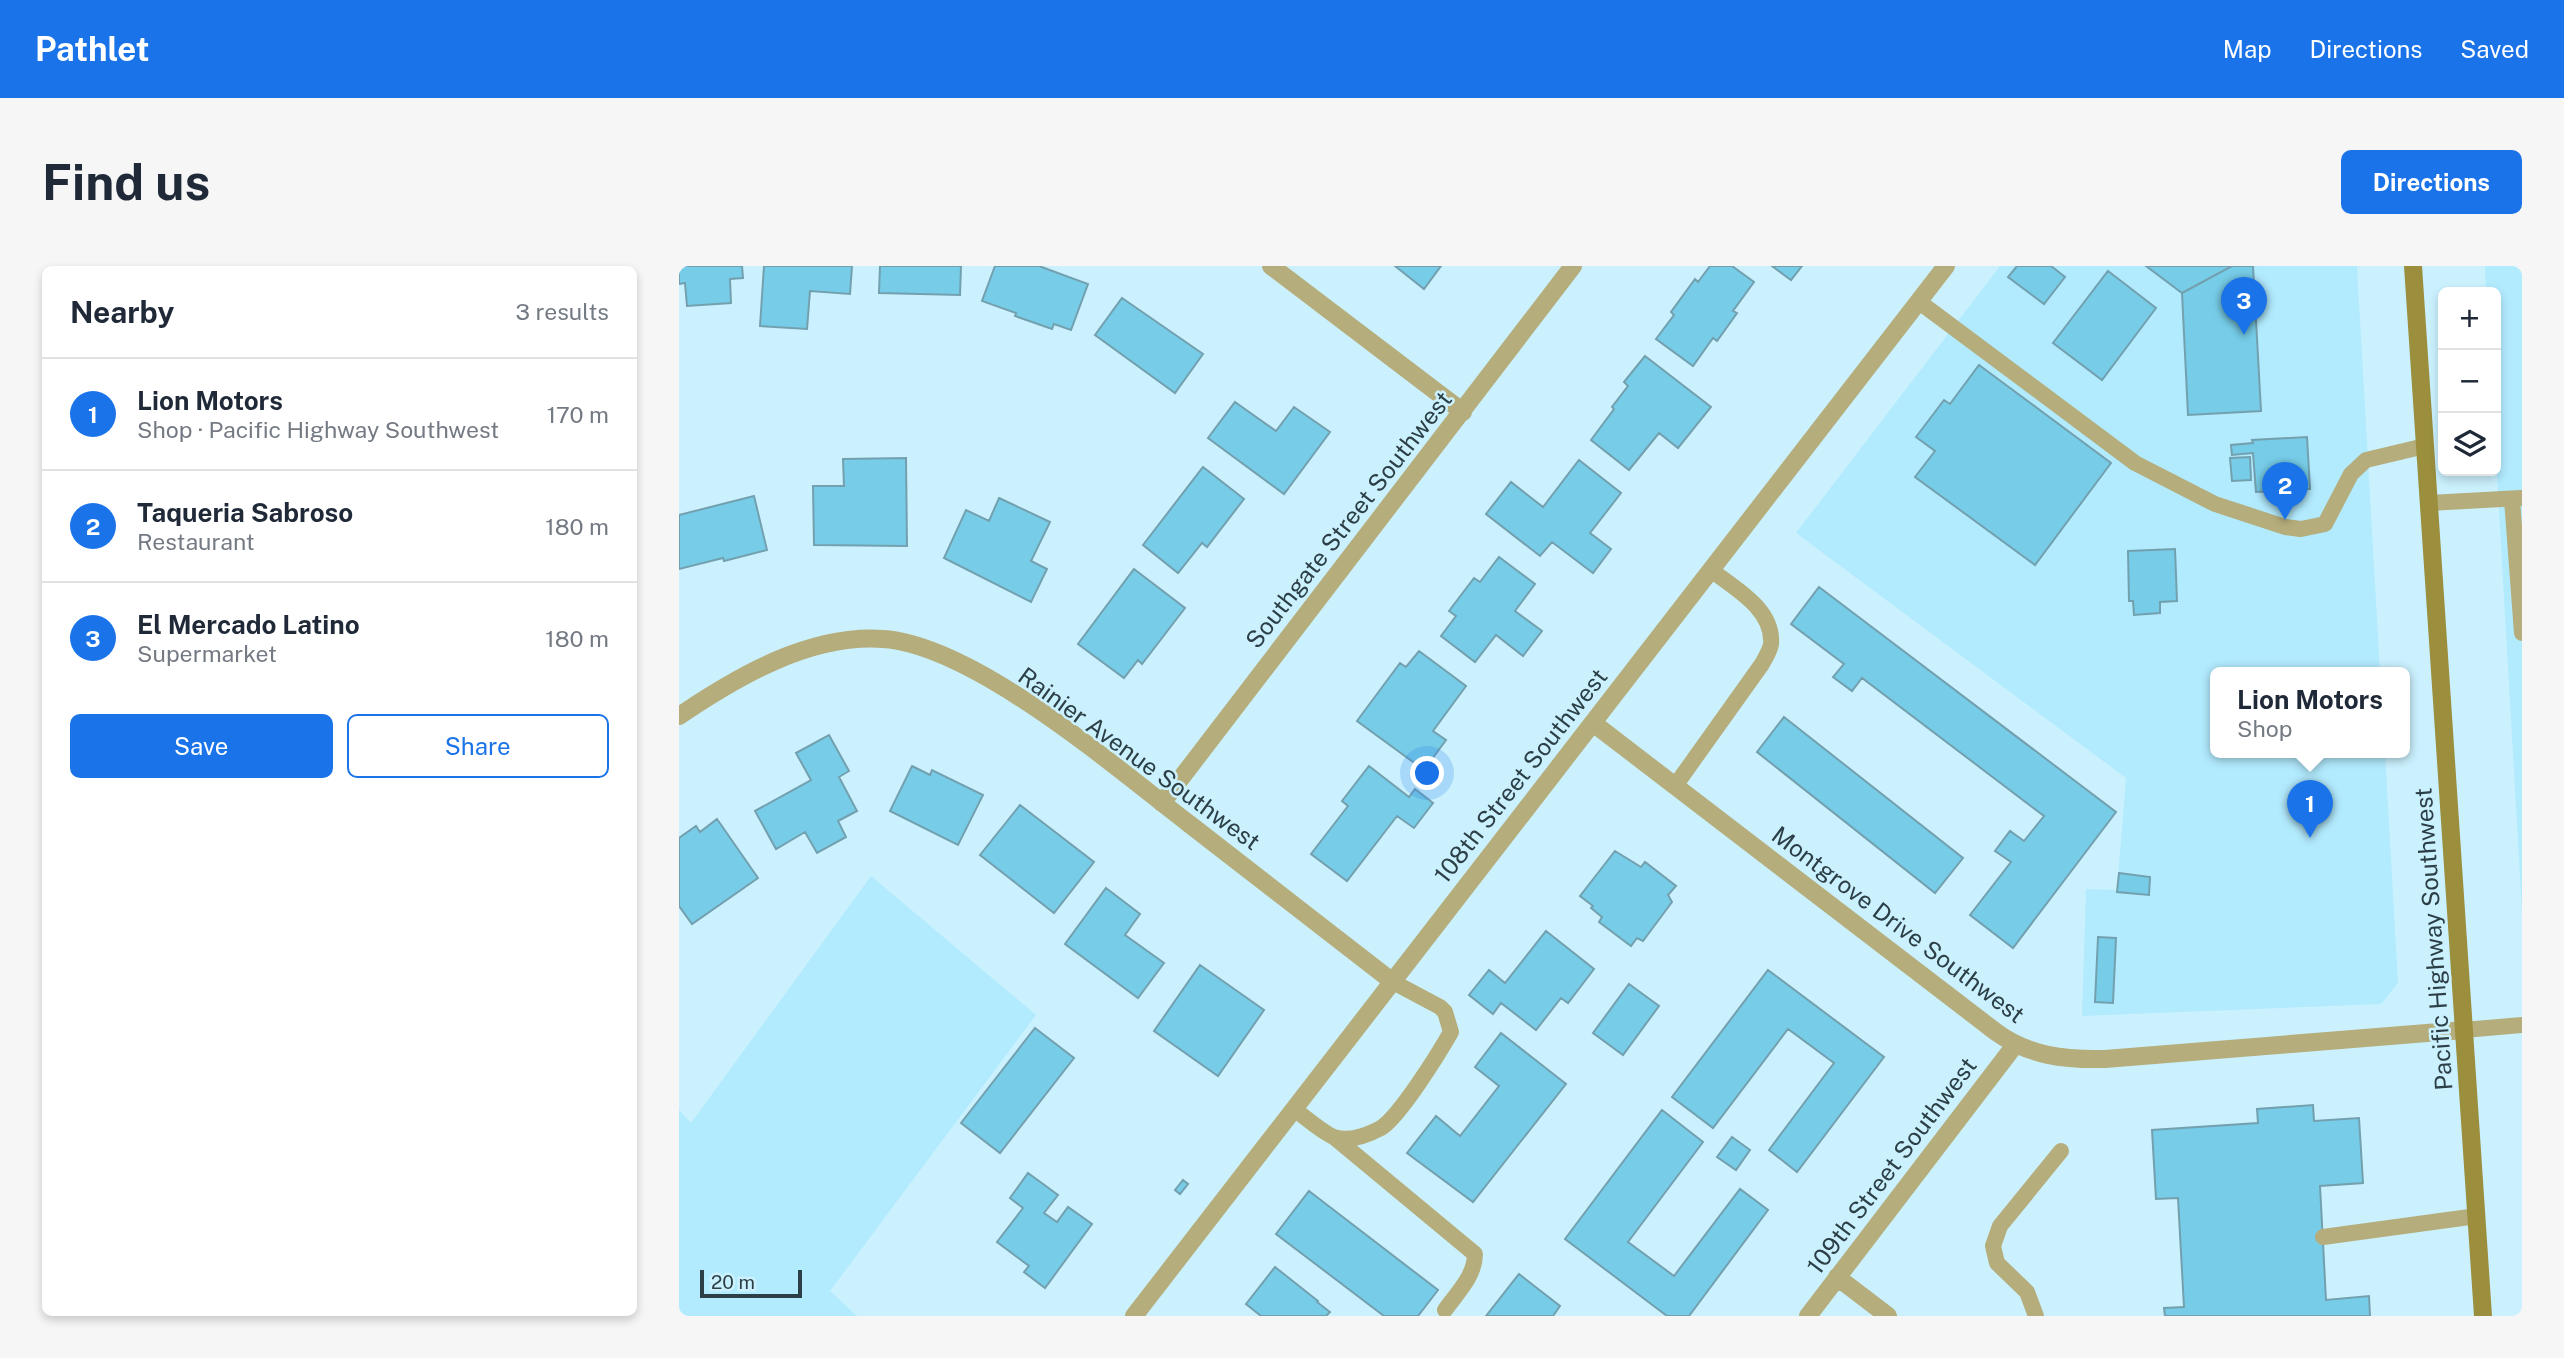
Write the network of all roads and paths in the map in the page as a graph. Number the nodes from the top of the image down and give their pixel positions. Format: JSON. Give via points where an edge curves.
{"nodes":[{"id":1,"x":1271,"y":266,"type":"edge"},
{"id":2,"x":1573,"y":266,"type":"edge"},
{"id":3,"x":1946,"y":266,"type":"edge"},
{"id":4,"x":2413,"y":266,"type":"edge"},
{"id":5,"x":1919,"y":301,"type":"junction"},
{"id":6,"x":1463,"y":412,"type":"junction"},
{"id":7,"x":2425,"y":446,"type":"junction"},
{"id":8,"x":2517,"y":498,"type":"edge"},
{"id":9,"x":2429,"y":503,"type":"junction"},
{"id":10,"x":1711,"y":570,"type":"junction"},
{"id":11,"x":2522,"y":633,"type":"edge"},
{"id":12,"x":679,"y":716,"type":"edge"},
{"id":13,"x":1593,"y":723,"type":"junction"},
{"id":14,"x":1675,"y":786,"type":"junction"},
{"id":15,"x":1162,"y":803,"type":"junction"},
{"id":16,"x":1393,"y":982,"type":"junction"},
{"id":17,"x":2522,"y":1025,"type":"edge"},
{"id":18,"x":2464,"y":1030,"type":"junction"},
{"id":19,"x":2015,"y":1045,"type":"junction"},
{"id":20,"x":1294,"y":1109,"type":"junction"},
{"id":21,"x":1334,"y":1137,"type":"junction"},
{"id":22,"x":2061,"y":1151,"type":"dead end"},
{"id":23,"x":2477,"y":1216,"type":"junction"},
{"id":24,"x":2323,"y":1237,"type":"dead end"},
{"id":25,"x":1837,"y":1277,"type":"junction"},
{"id":26,"x":1445,"y":1310,"type":"dead end"},
{"id":27,"x":1134,"y":1316,"type":"edge"},
{"id":28,"x":1808,"y":1316,"type":"edge"},
{"id":29,"x":1888,"y":1316,"type":"edge"},
{"id":30,"x":2036,"y":1316,"type":"edge"},
{"id":31,"x":2483,"y":1316,"type":"edge"}],
"edges":[{"from":1,"to":6,"type":"street"},
{"from":2,"to":6,"type":"street","name":"Southgate Street Southwest"},
{"from":3,"to":5,"type":"street","name":"108th Street Southwest"},
{"from":4,"to":7,"type":"main road","name":"Pacific Highway Southwest"},
{"from":5,"to":7,"type":"lane","via":[[2135,463],[2214,503],[2285,527],[2325,524],[2351,474],[2366,460]]},
{"from":5,"to":10,"type":"street","name":"108th Street Southwest"},
{"from":6,"to":15,"type":"street","name":"Southgate Street Southwest"},
{"from":7,"to":9,"type":"main road","name":"Pacific Highway Southwest"},
{"from":8,"to":9,"type":"lane"},
{"from":8,"to":11,"type":"lane"},
{"from":9,"to":18,"type":"main road","name":"Pacific Highway Southwest"},
{"from":10,"to":13,"type":"street","name":"108th Street Southwest"},
{"from":10,"to":14,"type":"lane","via":[[1761,611],[1771,645]]},
{"from":12,"to":15,"type":"street","name":"Rainier Avenue Southwest","via":[[756,671],[801,651],[862,639],[898,640],[954,660],[1010,692]]},
{"from":13,"to":14,"type":"street","name":"Montgrove Drive Southwest"},
{"from":13,"to":16,"type":"street","name":"108th Street Southwest"},
{"from":14,"to":19,"type":"street","name":"Montgrove Drive Southwest"},
{"from":15,"to":16,"type":"street","name":"Rainier Avenue Southwest"},
{"from":16,"to":20,"type":"street","name":"108th Street Southwest"},
{"from":16,"to":21,"type":"lane","via":[[1440,1007],[1451,1032],[1382,1127],[1356,1138]]},
{"from":17,"to":18,"type":"lane"},
{"from":18,"to":19,"type":"street","name":"Montgrove Drive Southwest","via":[[2091,1059],[2046,1056]]},
{"from":18,"to":23,"type":"main road","name":"Pacific Highway Southwest"},
{"from":19,"to":25,"type":"street","name":"109th Street Southwest"},
{"from":20,"to":21,"type":"lane"},
{"from":20,"to":27,"type":"street","name":"108th Street Southwest"},
{"from":21,"to":26,"type":"lane","via":[[1475,1254],[1466,1282]]},
{"from":22,"to":30,"type":"lane","via":[[2000,1226],[1993,1246],[1997,1263],[2027,1292]]},
{"from":23,"to":24,"type":"lane"},
{"from":23,"to":31,"type":"main road","name":"Pacific Highway Southwest"},
{"from":25,"to":28,"type":"street","name":"109th Street Southwest"},
{"from":25,"to":29,"type":"street"}]}
